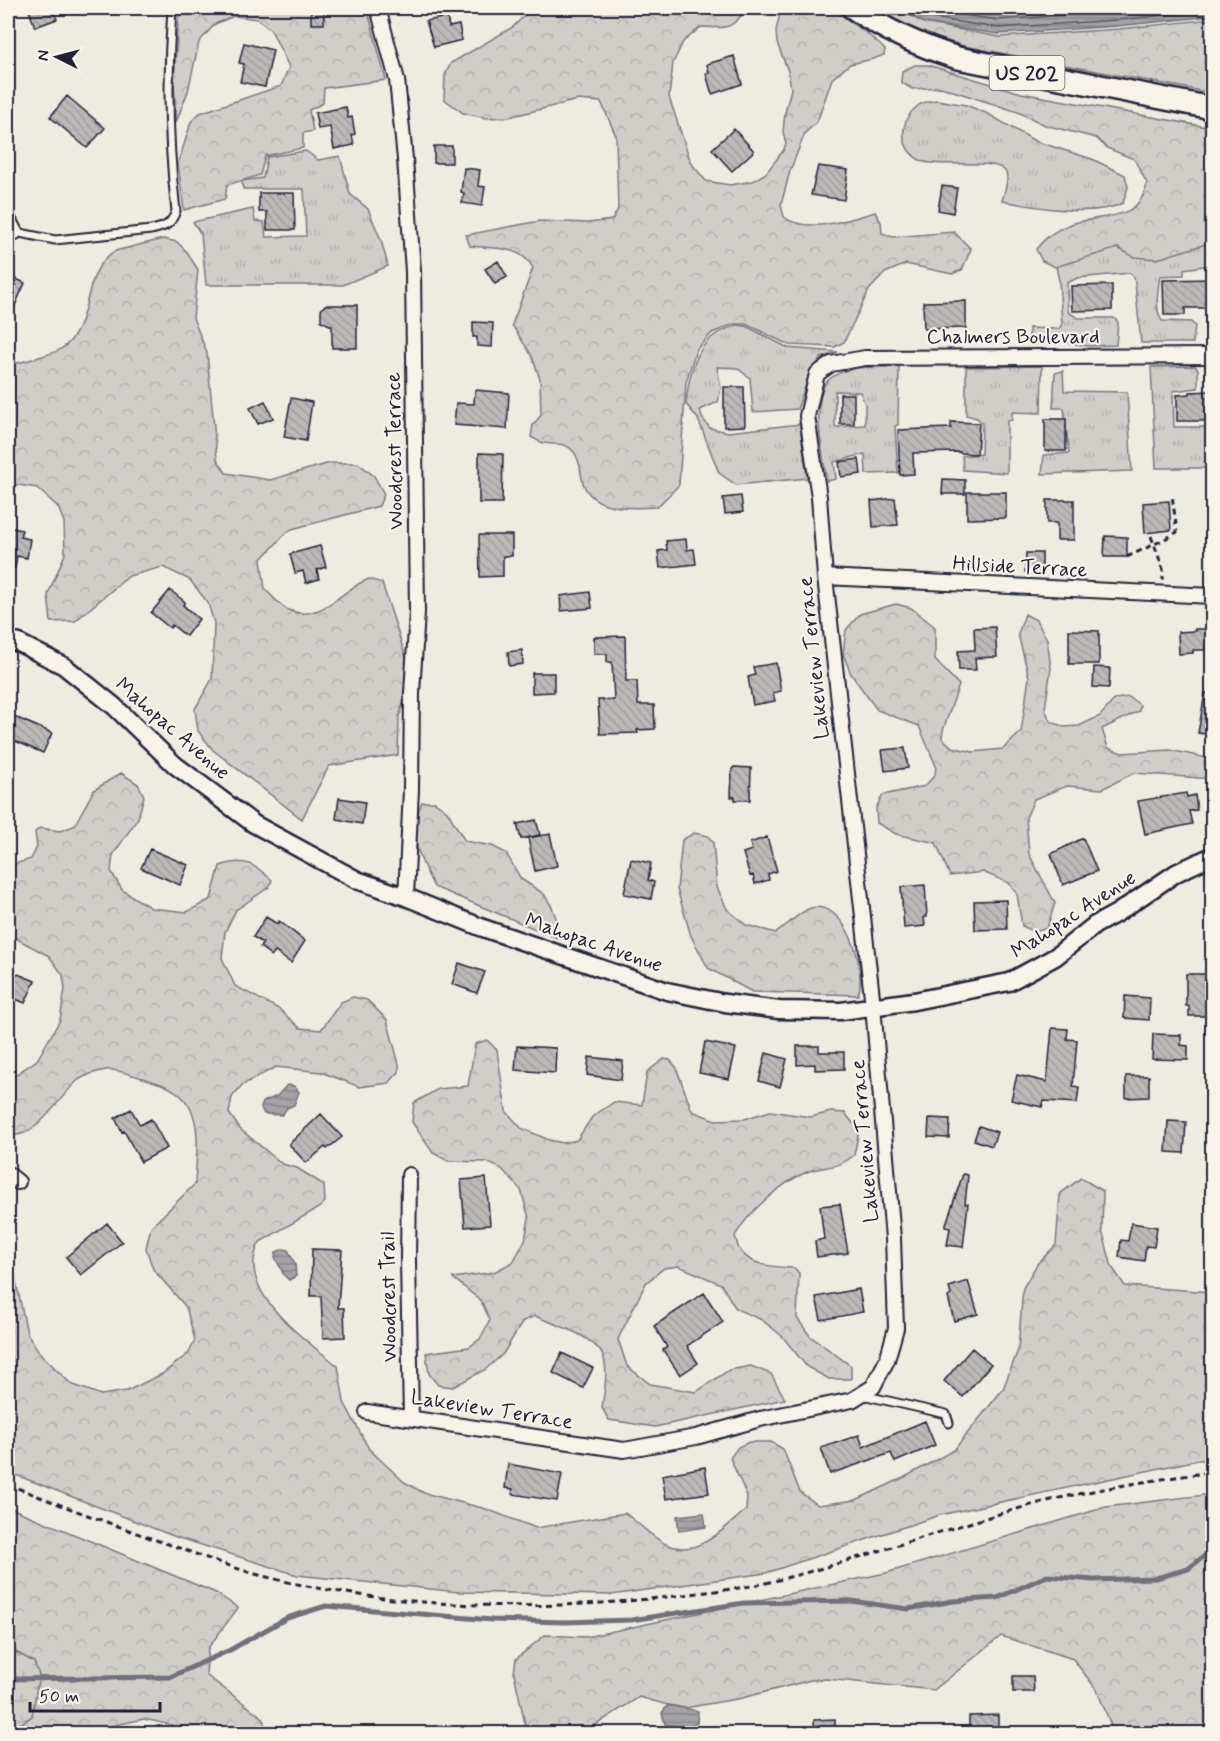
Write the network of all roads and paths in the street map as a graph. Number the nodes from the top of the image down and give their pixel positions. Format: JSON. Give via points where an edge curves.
{"nodes":[{"id":1,"x":172,"y":8,"type":"edge"},
{"id":2,"x":378,"y":8,"type":"edge"},
{"id":3,"x":853,"y":8,"type":"edge"},
{"id":4,"x":1212,"y":108,"type":"edge"},
{"id":5,"x":8,"y":219,"type":"edge"},
{"id":6,"x":15,"y":232,"type":"joint"},
{"id":7,"x":1212,"y":356,"type":"edge"},
{"id":8,"x":817,"y":374,"type":"joint"},
{"id":9,"x":1172,"y":495,"type":"dead end"},
{"id":10,"x":1151,"y":536,"type":"dead end"},
{"id":11,"x":1154,"y":544,"type":"junction"},
{"id":12,"x":1127,"y":557,"type":"dead end"},
{"id":13,"x":825,"y":577,"type":"junction"},
{"id":14,"x":1164,"y":594,"type":"junction"},
{"id":15,"x":1212,"y":596,"type":"edge"},
{"id":16,"x":8,"y":640,"type":"edge"},
{"id":17,"x":1212,"y":856,"type":"edge"},
{"id":18,"x":406,"y":897,"type":"junction"},
{"id":19,"x":873,"y":1006,"type":"junction"},
{"id":20,"x":409,"y":1175,"type":"dead end"},
{"id":21,"x":860,"y":1395,"type":"junction"},
{"id":22,"x":367,"y":1412,"type":"dead end"},
{"id":23,"x":411,"y":1418,"type":"junction"},
{"id":24,"x":949,"y":1423,"type":"dead end"},
{"id":25,"x":1212,"y":1472,"type":"edge"},
{"id":26,"x":8,"y":1484,"type":"edge"}],
"edges":[{"from":1,"to":6,"type":"lane","via":[[170,127],[176,211],[172,223],[151,230],[55,240]]},
{"from":2,"to":18,"type":"street","name":"Woodcrest Terrace","via":[[397,80],[413,271],[417,612]]},
{"from":3,"to":4,"type":"main road","number":"US 202","via":[[898,36],[958,58]]},
{"from":5,"to":6,"type":"street"},
{"from":7,"to":8,"type":"street","name":"Chalmers Boulevard","via":[[865,358],[831,364]]},
{"from":8,"to":13,"type":"street","name":"Lakeview Terrace","via":[[807,416]]},
{"from":9,"to":11,"type":"path","via":[[1177,532]]},
{"from":10,"to":11,"type":"path"},
{"from":11,"to":12,"type":"path"},
{"from":11,"to":14,"type":"path","via":[[1163,569]]},
{"from":13,"to":14,"type":"street","name":"Hillside Terrace"},
{"from":13,"to":19,"type":"street","name":"Lakeview Terrace"},
{"from":14,"to":15,"type":"street","name":"Hillside Terrace"},
{"from":16,"to":18,"type":"street","name":"Mahopac Avenue","via":[[64,666],[114,706],[175,765],[254,824],[357,880]]},
{"from":17,"to":19,"type":"street","name":"Mahopac Avenue","via":[[1176,873],[1095,925],[1056,957],[1009,982]]},
{"from":18,"to":19,"type":"street","name":"Mahopac Avenue","via":[[483,928],[667,991],[778,1010],[841,1011]]},
{"from":19,"to":21,"type":"street","name":"Lakeview Terrace","via":[[893,1238],[896,1328],[888,1360],[873,1387]]},
{"from":20,"to":23,"type":"street","name":"Woodcrest Trail"},
{"from":21,"to":23,"type":"street","name":"Lakeview Terrace","via":[[696,1437],[624,1450]]},
{"from":21,"to":24,"type":"lane","via":[[946,1414]]},
{"from":22,"to":23,"type":"street","name":"Lakeview Terrace"},
{"from":25,"to":26,"type":"path","via":[[1116,1485],[1034,1505],[776,1581],[598,1605],[420,1600],[290,1582],[200,1556]]}]}
